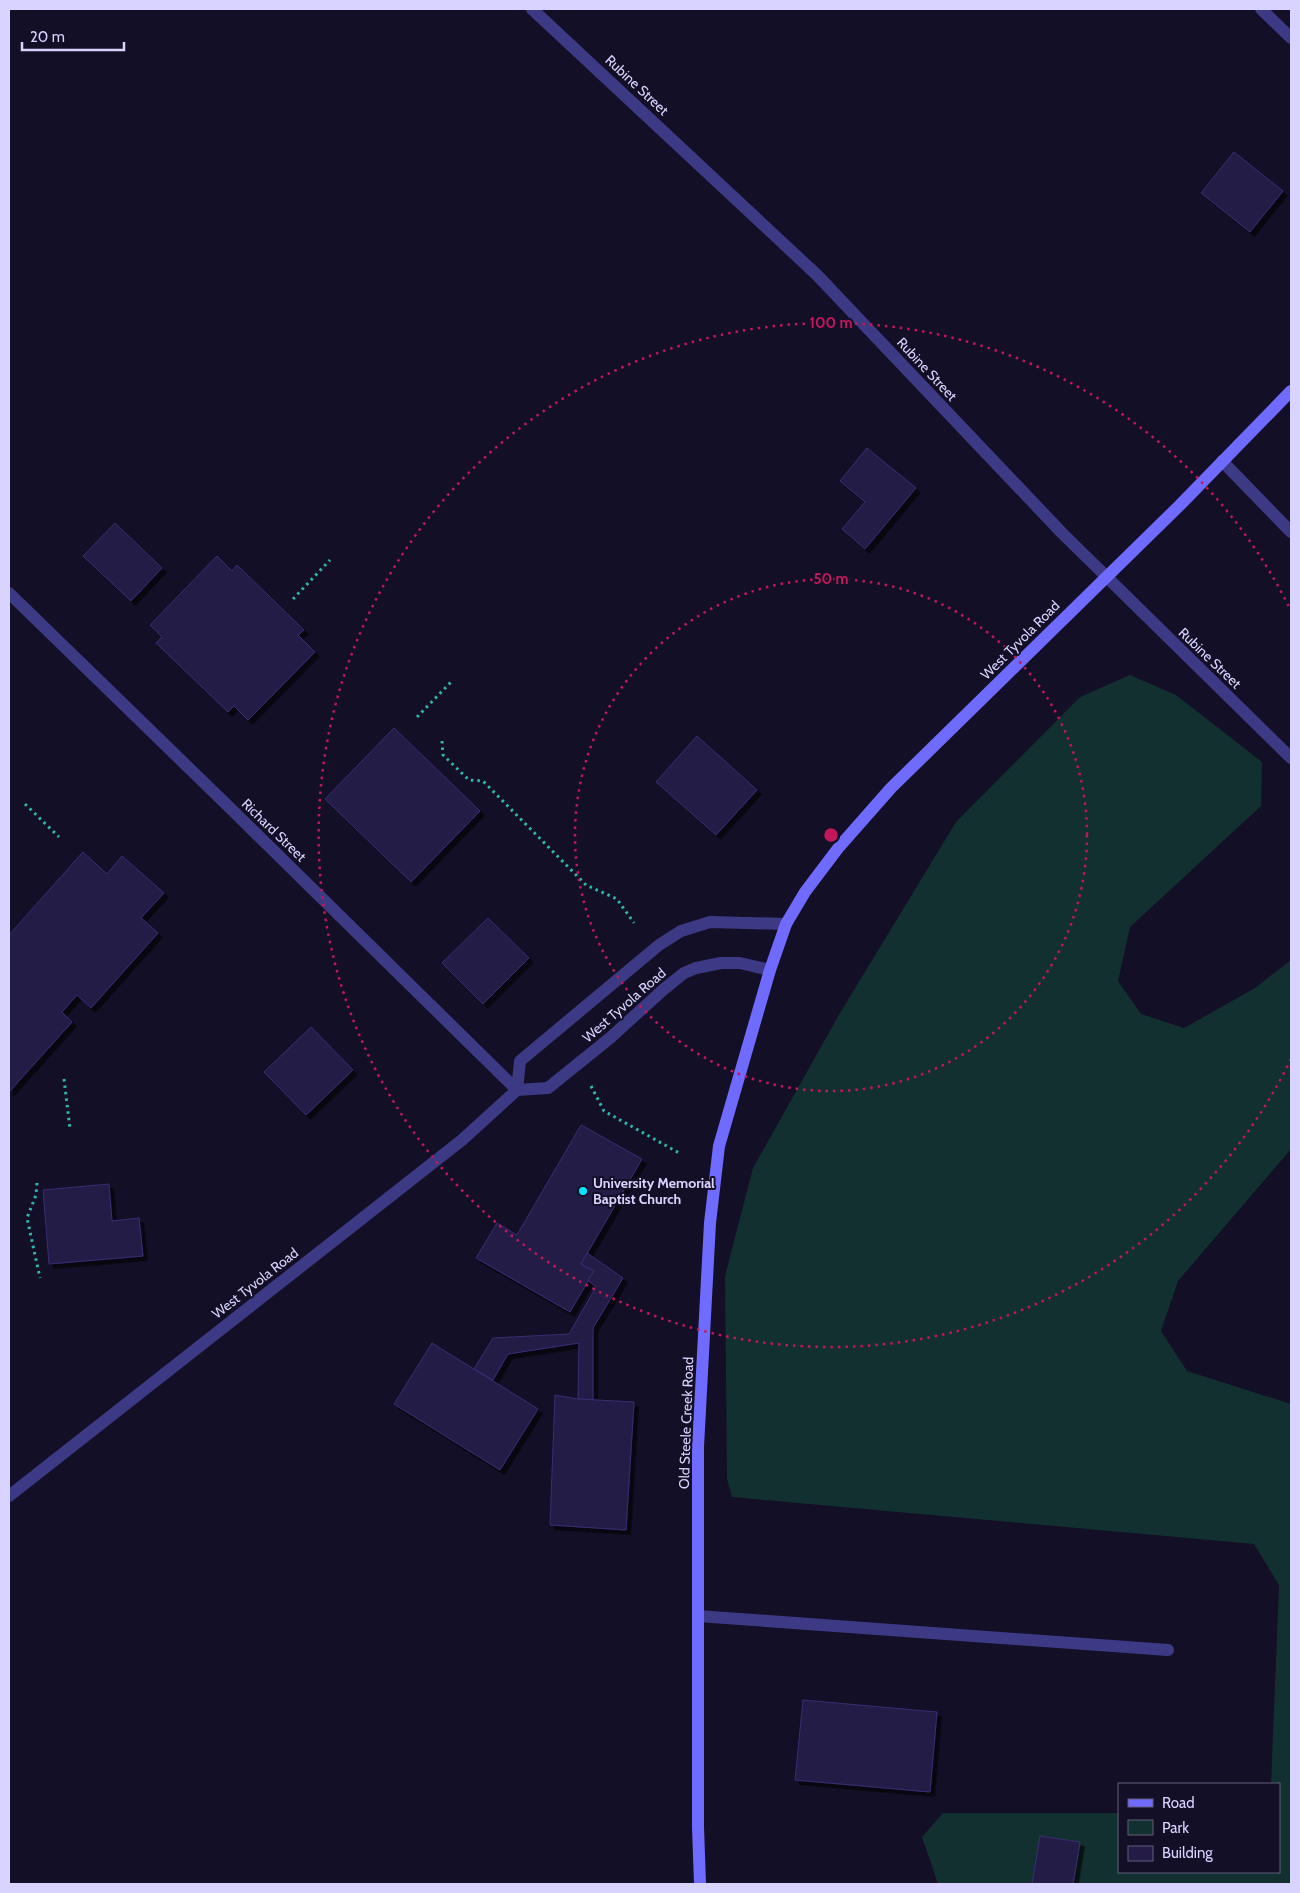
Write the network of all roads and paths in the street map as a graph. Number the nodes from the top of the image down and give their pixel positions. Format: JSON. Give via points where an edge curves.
{"nodes":[{"id":1,"x":532,"y":9,"type":"edge"},
{"id":2,"x":1261,"y":9,"type":"edge"},
{"id":3,"x":1291,"y":38,"type":"edge"},
{"id":4,"x":1291,"y":391,"type":"edge"},
{"id":5,"x":1222,"y":461,"type":"junction"},
{"id":6,"x":1291,"y":532,"type":"edge"},
{"id":7,"x":330,"y":560,"type":"dead end"},
{"id":8,"x":1106,"y":576,"type":"junction"},
{"id":9,"x":9,"y":593,"type":"edge"},
{"id":10,"x":293,"y":600,"type":"dead end"},
{"id":11,"x":453,"y":680,"type":"dead end"},
{"id":12,"x":417,"y":717,"type":"dead end"},
{"id":13,"x":442,"y":742,"type":"dead end"},
{"id":14,"x":1291,"y":758,"type":"edge"},
{"id":15,"x":24,"y":804,"type":"dead end"},
{"id":16,"x":59,"y":837,"type":"dead end"},
{"id":17,"x":634,"y":923,"type":"dead end"},
{"id":18,"x":786,"y":924,"type":"junction"},
{"id":19,"x":770,"y":970,"type":"junction"},
{"id":20,"x":64,"y":1080,"type":"dead end"},
{"id":21,"x":591,"y":1086,"type":"dead end"},
{"id":22,"x":517,"y":1090,"type":"junction"},
{"id":23,"x":70,"y":1129,"type":"dead end"},
{"id":24,"x":681,"y":1154,"type":"dead end"},
{"id":25,"x":37,"y":1183,"type":"dead end"},
{"id":26,"x":40,"y":1278,"type":"dead end"},
{"id":27,"x":9,"y":1496,"type":"edge"},
{"id":28,"x":698,"y":1616,"type":"junction"},
{"id":29,"x":1168,"y":1650,"type":"dead end"},
{"id":30,"x":700,"y":1884,"type":"edge"}],
"edges":[{"from":1,"to":8,"type":"street","name":"Rubine Street","via":[[817,275]]},
{"from":2,"to":3,"type":"street"},
{"from":4,"to":5,"type":"main road","name":"West Tyvola Road"},
{"from":5,"to":6,"type":"street"},
{"from":5,"to":8,"type":"main road","name":"West Tyvola Road"},
{"from":7,"to":10,"type":"path"},
{"from":8,"to":14,"type":"street","name":"Rubine Street"},
{"from":8,"to":18,"type":"main road","name":"West Tyvola Road","via":[[891,788],[839,847]]},
{"from":9,"to":22,"type":"street","name":"Richard Street"},
{"from":11,"to":12,"type":"path"},
{"from":13,"to":17,"type":"path","via":[[443,755],[469,780],[484,781],[586,885],[617,899]]},
{"from":15,"to":16,"type":"path"},
{"from":18,"to":19,"type":"main road","name":"West Tyvola Road"},
{"from":18,"to":22,"type":"street","name":"West Tyvola Road","via":[[710,922],[681,930],[520,1061]]},
{"from":19,"to":22,"type":"street","name":"West Tyvola Road","via":[[740,963],[721,963],[684,973],[548,1088]]},
{"from":19,"to":28,"type":"main road","name":"Old Steele Creek Road","via":[[719,1146],[710,1223],[698,1447]]},
{"from":20,"to":23,"type":"path"},
{"from":21,"to":24,"type":"path","via":[[604,1111]]},
{"from":22,"to":27,"type":"street","name":"West Tyvola Road","via":[[462,1140]]},
{"from":25,"to":26,"type":"path","via":[[27,1218]]},
{"from":28,"to":29,"type":"street"},
{"from":28,"to":30,"type":"main road","name":"Old Steele Creek Road"}]}
